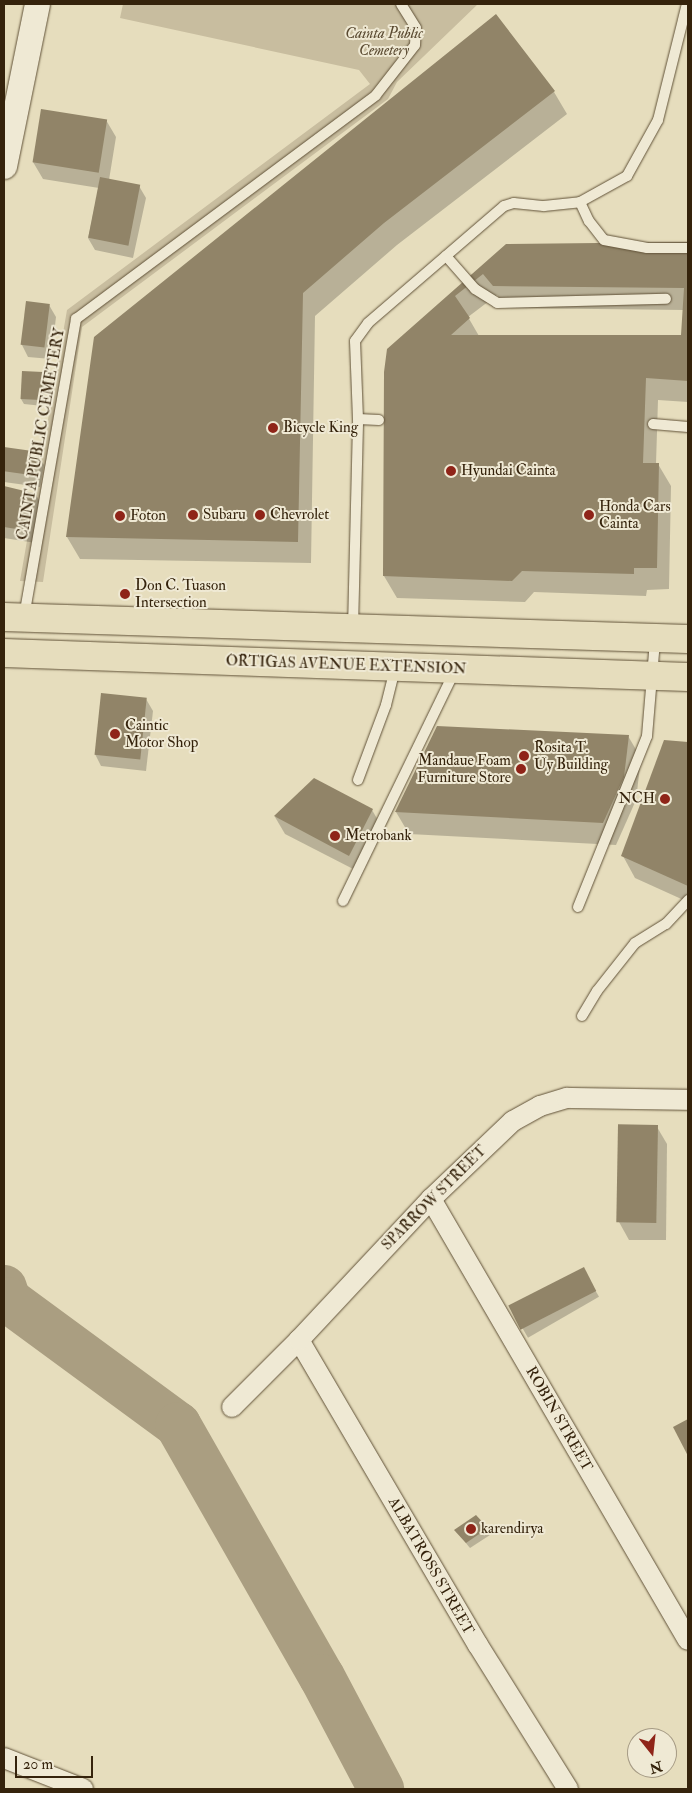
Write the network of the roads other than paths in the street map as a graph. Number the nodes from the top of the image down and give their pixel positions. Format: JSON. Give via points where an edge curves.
{"nodes":[{"id":1,"x":37,"y":4,"type":"edge"},
{"id":2,"x":401,"y":4,"type":"edge"},
{"id":3,"x":687,"y":4,"type":"edge"},
{"id":4,"x":4,"y":166,"type":"edge"},
{"id":5,"x":580,"y":202,"type":"junction"},
{"id":6,"x":688,"y":248,"type":"edge"},
{"id":7,"x":446,"y":256,"type":"junction"},
{"id":8,"x":666,"y":299,"type":"dead end"},
{"id":9,"x":358,"y":419,"type":"junction"},
{"id":10,"x":378,"y":420,"type":"dead end"},
{"id":11,"x":653,"y":424,"type":"dead end"},
{"id":12,"x":688,"y":427,"type":"edge"},
{"id":13,"x":14,"y":618,"type":"edge"},
{"id":14,"x":353,"y":629,"type":"junction"},
{"id":15,"x":655,"y":638,"type":"junction"},
{"id":16,"x":688,"y":640,"type":"edge"},
{"id":17,"x":4,"y":653,"type":"edge"},
{"id":18,"x":395,"y":667,"type":"junction"},
{"id":19,"x":455,"y":669,"type":"junction"},
{"id":20,"x":651,"y":676,"type":"junction"},
{"id":21,"x":688,"y":677,"type":"edge"},
{"id":22,"x":358,"y":780,"type":"dead end"},
{"id":23,"x":688,"y":900,"type":"edge"},
{"id":24,"x":343,"y":901,"type":"dead end"},
{"id":25,"x":578,"y":907,"type":"dead end"},
{"id":26,"x":582,"y":1016,"type":"dead end"},
{"id":27,"x":688,"y":1100,"type":"edge"},
{"id":28,"x":431,"y":1198,"type":"junction"},
{"id":29,"x":300,"y":1340,"type":"junction"},
{"id":30,"x":232,"y":1407,"type":"dead end"},
{"id":31,"x":688,"y":1640,"type":"edge"},
{"id":32,"x":4,"y":1758,"type":"edge"},
{"id":33,"x":83,"y":1789,"type":"edge"},
{"id":34,"x":568,"y":1789,"type":"edge"}],
"edges":[{"from":1,"to":4,"type":"street"},
{"from":2,"to":13,"type":"lane","name":"CAINTA PUBLIC CEMETERY","via":[[416,28],[415,46],[376,95],[76,319]]},
{"from":3,"to":5,"type":"lane","via":[[658,120],[627,176]]},
{"from":5,"to":6,"type":"lane","via":[[589,221],[604,240],[647,248]]},
{"from":5,"to":7,"type":"lane","via":[[504,206]]},
{"from":7,"to":8,"type":"lane","via":[[475,289],[497,303]]},
{"from":7,"to":9,"type":"lane","via":[[368,323],[355,341]]},
{"from":9,"to":10,"type":"lane"},
{"from":9,"to":14,"type":"lane"},
{"from":11,"to":12,"type":"lane"},
{"from":13,"to":14,"type":"main road"},
{"from":14,"to":15,"type":"main road"},
{"from":15,"to":16,"type":"main road"},
{"from":15,"to":20,"type":"lane"},
{"from":17,"to":18,"type":"main road","name":"ORTIGAS AVENUE EXTENSION"},
{"from":18,"to":19,"type":"main road","name":"ORTIGAS AVENUE EXTENSION"},
{"from":18,"to":22,"type":"lane","via":[[386,705]]},
{"from":19,"to":20,"type":"main road","name":"ORTIGAS AVENUE EXTENSION"},
{"from":19,"to":24,"type":"lane"},
{"from":20,"to":21,"type":"main road","name":"ORTIGAS AVENUE EXTENSION"},
{"from":20,"to":25,"type":"lane","via":[[647,736]]},
{"from":23,"to":26,"type":"lane","via":[[666,924],[635,943],[597,991]]},
{"from":27,"to":28,"type":"street","name":"SPARROW STREET","via":[[568,1098],[540,1106],[513,1121]]},
{"from":28,"to":29,"type":"street","name":"SPARROW STREET"},
{"from":28,"to":31,"type":"street","name":"ROBIN STREET"},
{"from":29,"to":30,"type":"street","name":"SPARROW STREET"},
{"from":29,"to":34,"type":"street","name":"ALBATROSS STREET","via":[[478,1645]]},
{"from":32,"to":33,"type":"street"}]}
